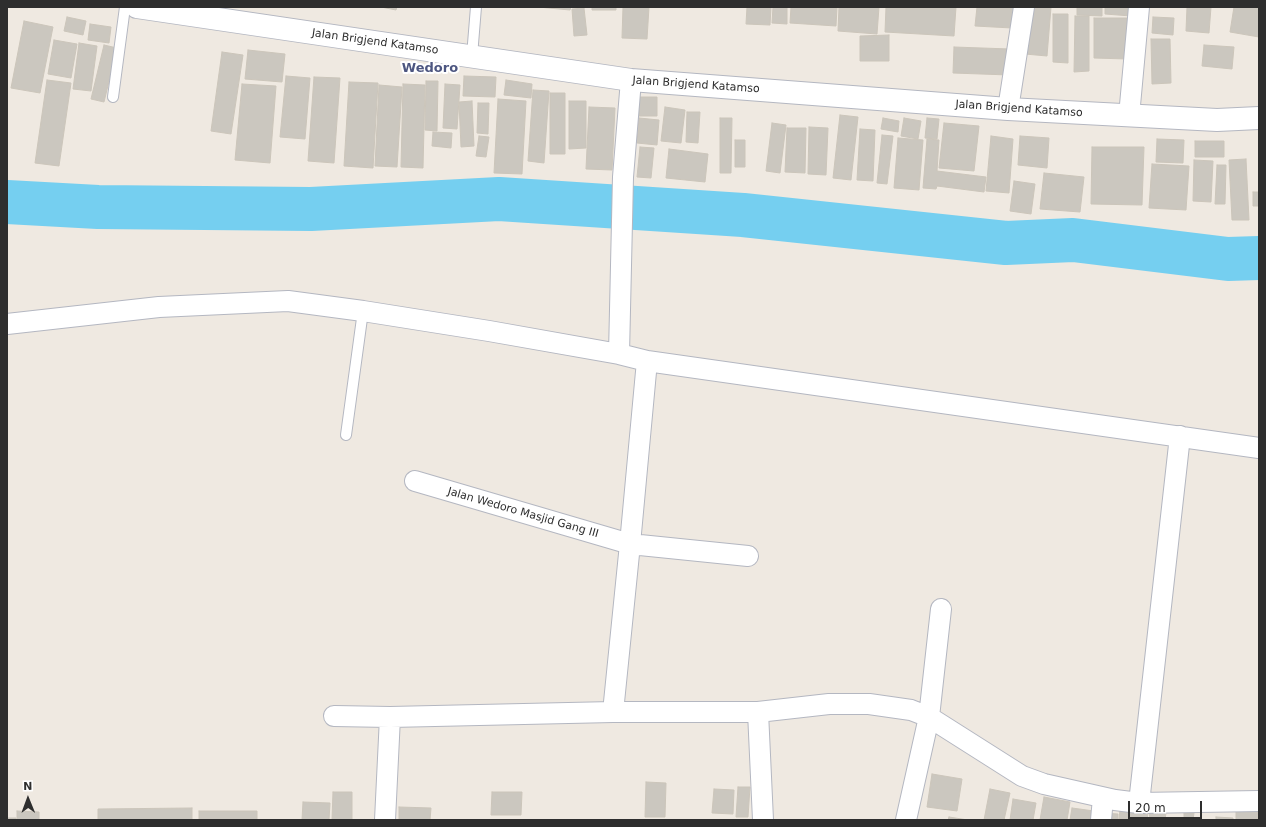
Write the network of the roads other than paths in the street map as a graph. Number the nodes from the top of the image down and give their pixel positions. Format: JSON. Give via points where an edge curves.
{"nodes":[{"id":1,"x":124,"y":7,"type":"edge"},
{"id":2,"x":137,"y":7,"type":"edge"},
{"id":3,"x":476,"y":7,"type":"edge"},
{"id":4,"x":1024,"y":7,"type":"edge"},
{"id":5,"x":1139,"y":7,"type":"edge"},
{"id":6,"x":472,"y":56,"type":"junction"},
{"id":7,"x":631,"y":80,"type":"junction"},
{"id":8,"x":113,"y":97,"type":"dead end"},
{"id":9,"x":1008,"y":109,"type":"junction"},
{"id":10,"x":1129,"y":116,"type":"junction"},
{"id":11,"x":1259,"y":118,"type":"edge"},
{"id":12,"x":363,"y":311,"type":"junction"},
{"id":13,"x":7,"y":324,"type":"edge"},
{"id":14,"x":619,"y":354,"type":"junction"},
{"id":15,"x":647,"y":361,"type":"junction"},
{"id":16,"x":346,"y":435,"type":"dead end"},
{"id":17,"x":1180,"y":436,"type":"junction"},
{"id":18,"x":1259,"y":448,"type":"edge"},
{"id":19,"x":415,"y":481,"type":"dead end"},
{"id":20,"x":630,"y":544,"type":"junction"},
{"id":21,"x":748,"y":556,"type":"dead end"},
{"id":22,"x":941,"y":609,"type":"dead end"},
{"id":23,"x":612,"y":712,"type":"junction"},
{"id":24,"x":758,"y":712,"type":"junction"},
{"id":25,"x":334,"y":716,"type":"dead end"},
{"id":26,"x":390,"y":717,"type":"junction"},
{"id":27,"x":929,"y":717,"type":"junction"},
{"id":28,"x":1103,"y":798,"type":"junction"},
{"id":29,"x":1259,"y":801,"type":"edge"},
{"id":30,"x":1139,"y":803,"type":"junction"},
{"id":31,"x":385,"y":820,"type":"edge"},
{"id":32,"x":763,"y":820,"type":"edge"},
{"id":33,"x":906,"y":820,"type":"edge"},
{"id":34,"x":1101,"y":820,"type":"edge"}],
"edges":[{"from":1,"to":8,"type":"lane"},
{"from":2,"to":6,"type":"street","name":"Jalan Brigjend Katamso"},
{"from":3,"to":6,"type":"lane"},
{"from":4,"to":9,"type":"street"},
{"from":5,"to":10,"type":"street"},
{"from":6,"to":7,"type":"street","name":"Jalan Brigjend Katamso"},
{"from":7,"to":9,"type":"street","name":"Jalan Brigjend Katamso"},
{"from":7,"to":14,"type":"street","via":[[623,177]]},
{"from":9,"to":10,"type":"street","name":"Jalan Brigjend Katamso"},
{"from":10,"to":11,"type":"street","name":"Jalan Brigjend Katamso","via":[[1217,120]]},
{"from":12,"to":13,"type":"street","via":[[288,301],[159,307]]},
{"from":12,"to":14,"type":"street"},
{"from":12,"to":16,"type":"lane"},
{"from":14,"to":15,"type":"street"},
{"from":15,"to":17,"type":"street"},
{"from":15,"to":20,"type":"street"},
{"from":17,"to":18,"type":"street"},
{"from":17,"to":30,"type":"street"},
{"from":19,"to":20,"type":"street","name":"Jalan Wedoro Masjid Gang III"},
{"from":20,"to":21,"type":"street","name":"Jalan Wedoro Masjid Gang III"},
{"from":20,"to":23,"type":"street"},
{"from":22,"to":27,"type":"street"},
{"from":23,"to":24,"type":"street"},
{"from":23,"to":26,"type":"street"},
{"from":24,"to":27,"type":"street","via":[[830,704],[869,704],[904,709]]},
{"from":24,"to":32,"type":"street"},
{"from":25,"to":26,"type":"street"},
{"from":26,"to":31,"type":"street"},
{"from":27,"to":28,"type":"street","via":[[1022,776]]},
{"from":27,"to":33,"type":"street"},
{"from":28,"to":30,"type":"street"},
{"from":28,"to":34,"type":"street"},
{"from":29,"to":30,"type":"street"}]}
